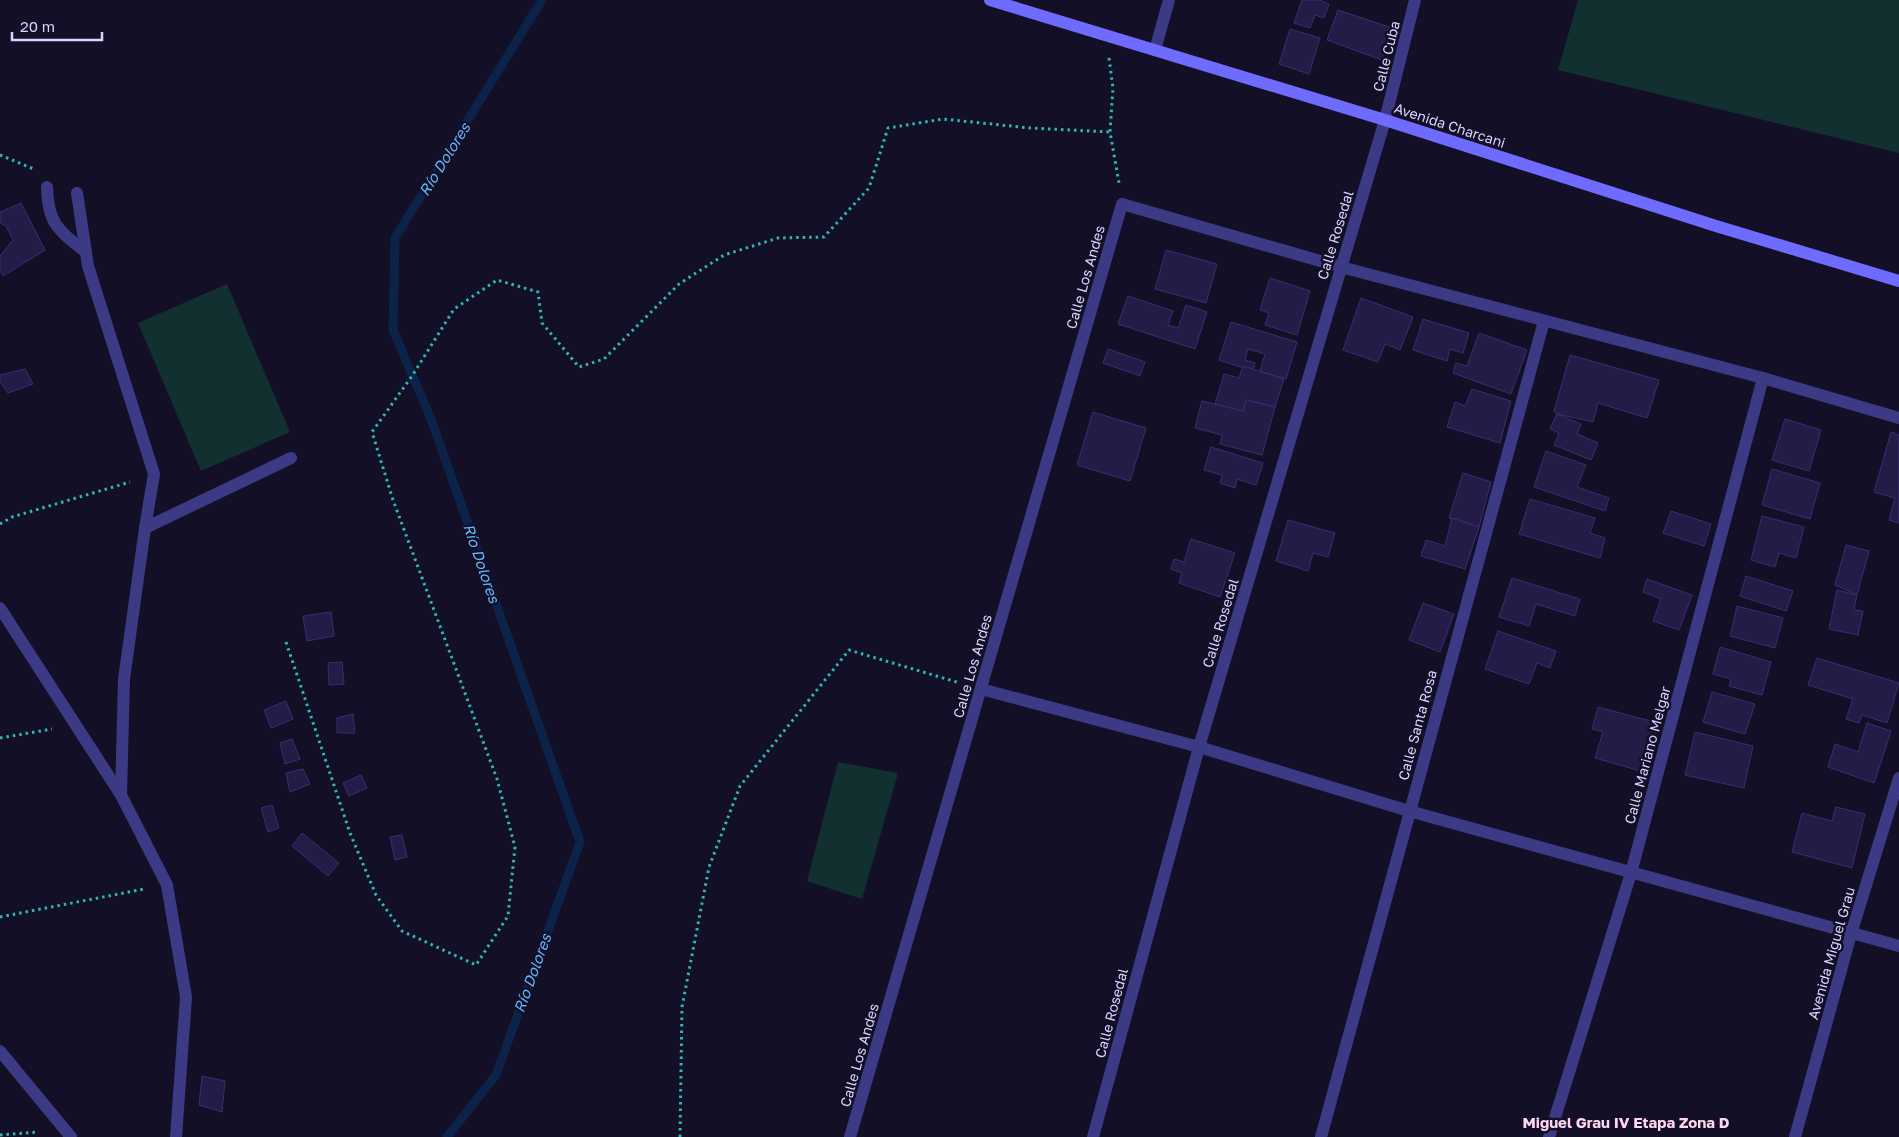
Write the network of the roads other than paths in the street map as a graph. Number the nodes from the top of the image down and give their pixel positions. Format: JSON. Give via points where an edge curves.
{"nodes":[{"id":1,"x":990,"y":0,"type":"edge"},
{"id":2,"x":1169,"y":0,"type":"edge"},
{"id":3,"x":1415,"y":0,"type":"edge"},
{"id":4,"x":1155,"y":50,"type":"junction"},
{"id":5,"x":1385,"y":120,"type":"junction"},
{"id":6,"x":47,"y":187,"type":"dead end"},
{"id":7,"x":77,"y":193,"type":"dead end"},
{"id":8,"x":86,"y":252,"type":"junction"},
{"id":9,"x":1341,"y":267,"type":"junction"},
{"id":10,"x":1899,"y":281,"type":"edge"},
{"id":11,"x":1544,"y":321,"type":"junction"},
{"id":12,"x":1763,"y":378,"type":"junction"},
{"id":13,"x":1899,"y":418,"type":"edge"},
{"id":14,"x":291,"y":458,"type":"dead end"},
{"id":15,"x":145,"y":528,"type":"junction"},
{"id":16,"x":0,"y":608,"type":"edge"},
{"id":17,"x":981,"y":690,"type":"junction"},
{"id":18,"x":1199,"y":747,"type":"junction"},
{"id":19,"x":1899,"y":778,"type":"edge"},
{"id":20,"x":121,"y":795,"type":"junction"},
{"id":21,"x":1409,"y":811,"type":"junction"},
{"id":22,"x":1631,"y":873,"type":"junction"},
{"id":23,"x":1851,"y":934,"type":"junction"},
{"id":24,"x":1899,"y":946,"type":"edge"},
{"id":25,"x":0,"y":1051,"type":"edge"},
{"id":26,"x":69,"y":1134,"type":"edge"},
{"id":27,"x":176,"y":1137,"type":"edge"},
{"id":28,"x":850,"y":1137,"type":"edge"},
{"id":29,"x":1094,"y":1137,"type":"edge"},
{"id":30,"x":1321,"y":1137,"type":"edge"},
{"id":31,"x":1549,"y":1137,"type":"edge"},
{"id":32,"x":1795,"y":1137,"type":"edge"}],
"edges":[{"from":1,"to":4,"type":"street","name":"Avenida Charcani"},
{"from":2,"to":4,"type":"street"},
{"from":3,"to":5,"type":"street","name":"Calle Cuba"},
{"from":4,"to":5,"type":"street","name":"Avenida Charcani"},
{"from":5,"to":9,"type":"street","name":"Calle Rosedal"},
{"from":5,"to":10,"type":"street","name":"Avenida Charcani"},
{"from":6,"to":8,"type":"street","via":[[48,209],[59,230]]},
{"from":7,"to":8,"type":"street"},
{"from":8,"to":15,"type":"street","via":[[104,322],[154,474]]},
{"from":9,"to":11,"type":"street"},
{"from":9,"to":17,"type":"street","name":"Calle Los Andes","via":[[1122,204]]},
{"from":9,"to":18,"type":"street","name":"Calle Rosedal"},
{"from":11,"to":12,"type":"street"},
{"from":11,"to":21,"type":"street","name":"Calle Santa Rosa"},
{"from":12,"to":13,"type":"street"},
{"from":12,"to":22,"type":"street","name":"Calle Mariano Melgar"},
{"from":14,"to":15,"type":"street"},
{"from":15,"to":20,"type":"street","via":[[124,679]]},
{"from":16,"to":20,"type":"street"},
{"from":17,"to":18,"type":"street"},
{"from":17,"to":28,"type":"street","name":"Calle Los Andes"},
{"from":18,"to":21,"type":"street"},
{"from":18,"to":29,"type":"street","name":"Calle Rosedal"},
{"from":19,"to":23,"type":"street","name":"Avenida Miguel Grau"},
{"from":20,"to":27,"type":"street","via":[[167,885],[186,997]]},
{"from":21,"to":22,"type":"street"},
{"from":21,"to":30,"type":"street","name":"Calle Santa Rosa"},
{"from":22,"to":23,"type":"street"},
{"from":22,"to":31,"type":"street","name":"Calle Mariano Melgar"},
{"from":23,"to":24,"type":"street"},
{"from":23,"to":32,"type":"street","name":"Avenida Miguel Grau"},
{"from":25,"to":26,"type":"street"}]}
